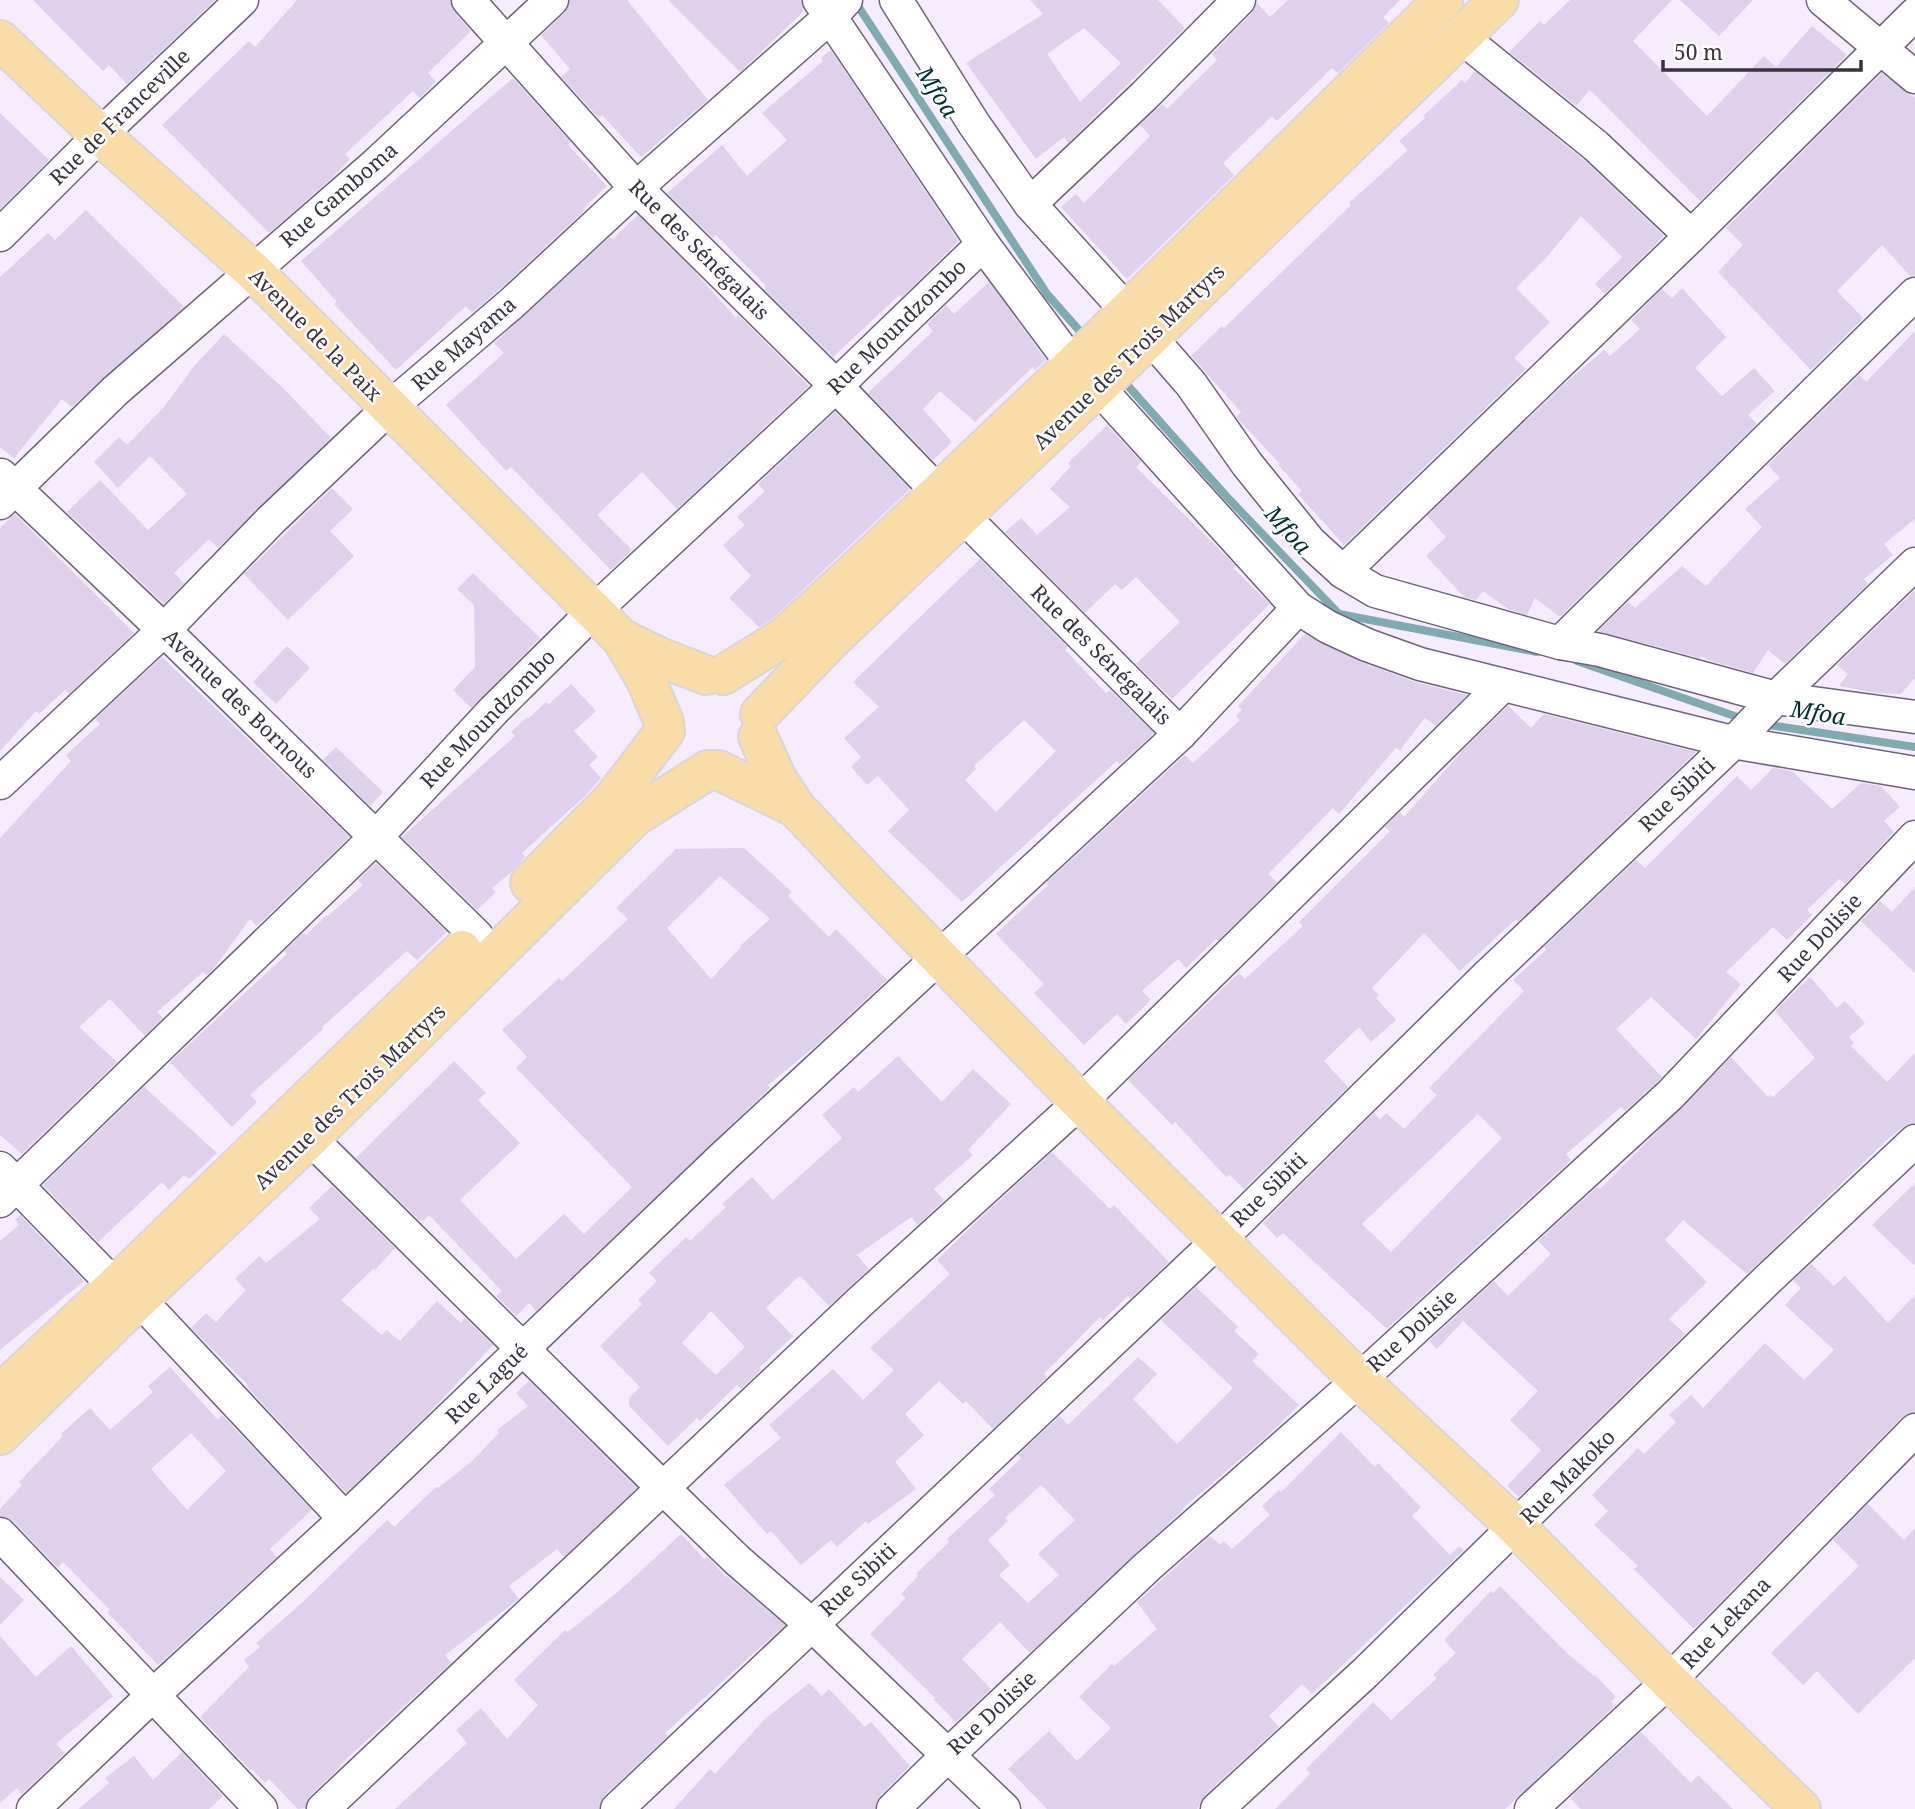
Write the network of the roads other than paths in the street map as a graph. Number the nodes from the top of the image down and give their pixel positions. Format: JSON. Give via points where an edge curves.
{"nodes":[{"id":1,"x":242,"y":0,"type":"edge"},
{"id":2,"x":468,"y":0,"type":"edge"},
{"id":3,"x":552,"y":0,"type":"edge"},
{"id":4,"x":896,"y":0,"type":"edge"},
{"id":5,"x":1240,"y":0,"type":"edge"},
{"id":6,"x":1443,"y":0,"type":"edge"},
{"id":7,"x":1499,"y":0,"type":"edge"},
{"id":8,"x":1824,"y":0,"type":"edge"},
{"id":9,"x":832,"y":5,"type":"edge"},
{"id":10,"x":1915,"y":14,"type":"edge"},
{"id":11,"x":1461,"y":36,"type":"junction"},
{"id":12,"x":0,"y":40,"type":"edge"},
{"id":13,"x":506,"y":41,"type":"junction"},
{"id":14,"x":1879,"y":49,"type":"junction"},
{"id":15,"x":1915,"y":77,"type":"edge"},
{"id":16,"x":100,"y":135,"type":"junction"},
{"id":17,"x":636,"y":187,"type":"junction"},
{"id":18,"x":1030,"y":204,"type":"junction"},
{"id":19,"x":0,"y":235,"type":"edge"},
{"id":20,"x":1691,"y":236,"type":"junction"},
{"id":21,"x":984,"y":244,"type":"junction"},
{"id":22,"x":253,"y":271,"type":"junction"},
{"id":23,"x":1915,"y":294,"type":"edge"},
{"id":24,"x":1134,"y":329,"type":"junction"},
{"id":25,"x":1094,"y":368,"type":"junction"},
{"id":26,"x":836,"y":386,"type":"junction"},
{"id":27,"x":389,"y":408,"type":"junction"},
{"id":28,"x":5,"y":488,"type":"edge"},
{"id":29,"x":951,"y":504,"type":"junction"},
{"id":30,"x":1915,"y":564,"type":"edge"},
{"id":31,"x":1343,"y":572,"type":"junction"},
{"id":32,"x":1298,"y":608,"type":"junction"},
{"id":33,"x":594,"y":611,"type":"junction"},
{"id":34,"x":164,"y":630,"type":"junction"},
{"id":35,"x":622,"y":639,"type":"junction"},
{"id":36,"x":1560,"y":643,"type":"junction"},
{"id":37,"x":714,"y":675,"type":"junction"},
{"id":38,"x":1503,"y":685,"type":"junction"},
{"id":39,"x":1776,"y":698,"type":"junction"},
{"id":40,"x":1915,"y":717,"type":"edge"},
{"id":41,"x":759,"y":725,"type":"junction"},
{"id":42,"x":665,"y":726,"type":"junction"},
{"id":43,"x":1180,"y":734,"type":"junction"},
{"id":44,"x":1736,"y":739,"type":"junction"},
{"id":45,"x":713,"y":770,"type":"junction"},
{"id":46,"x":1915,"y":773,"type":"edge"},
{"id":47,"x":0,"y":783,"type":"edge"},
{"id":48,"x":796,"y":808,"type":"junction"},
{"id":49,"x":376,"y":837,"type":"junction"},
{"id":50,"x":1915,"y":838,"type":"edge"},
{"id":51,"x":477,"y":936,"type":"junction"},
{"id":52,"x":939,"y":957,"type":"junction"},
{"id":53,"x":1080,"y":1102,"type":"junction"},
{"id":54,"x":310,"y":1138,"type":"junction"},
{"id":55,"x":1915,"y":1141,"type":"edge"},
{"id":56,"x":6,"y":1185,"type":"edge"},
{"id":57,"x":1219,"y":1240,"type":"junction"},
{"id":58,"x":127,"y":1292,"type":"junction"},
{"id":59,"x":522,"y":1350,"type":"junction"},
{"id":60,"x":1359,"y":1380,"type":"junction"},
{"id":61,"x":0,"y":1394,"type":"edge"},
{"id":62,"x":1915,"y":1430,"type":"edge"},
{"id":63,"x":0,"y":1435,"type":"edge"},
{"id":64,"x":662,"y":1487,"type":"junction"},
{"id":65,"x":345,"y":1519,"type":"junction"},
{"id":66,"x":1516,"y":1527,"type":"junction"},
{"id":67,"x":0,"y":1534,"type":"edge"},
{"id":68,"x":811,"y":1624,"type":"junction"},
{"id":69,"x":1669,"y":1681,"type":"junction"},
{"id":70,"x":152,"y":1696,"type":"junction"},
{"id":71,"x":947,"y":1756,"type":"junction"},
{"id":72,"x":1795,"y":1807,"type":"edge"},
{"id":73,"x":33,"y":1809,"type":"edge"},
{"id":74,"x":261,"y":1809,"type":"edge"},
{"id":75,"x":323,"y":1809,"type":"edge"},
{"id":76,"x":617,"y":1809,"type":"edge"},
{"id":77,"x":893,"y":1809,"type":"edge"},
{"id":78,"x":1004,"y":1809,"type":"edge"},
{"id":79,"x":1217,"y":1809,"type":"edge"},
{"id":80,"x":1531,"y":1809,"type":"edge"}],
"edges":[{"from":1,"to":16,"type":"street","name":"Rue de Franceville"},
{"from":2,"to":13,"type":"street","name":"Rue des Sénégalais"},
{"from":3,"to":13,"type":"street","name":"Rue Gamboma"},
{"from":4,"to":18,"type":"street"},
{"from":5,"to":18,"type":"street"},
{"from":6,"to":24,"type":"main road","name":"Avenue des Trois Martyrs"},
{"from":7,"to":11,"type":"main road","name":"Avenue des Trois Martyrs"},
{"from":8,"to":14,"type":"street"},
{"from":9,"to":17,"type":"street","name":"Rue Mayama"},
{"from":9,"to":21,"type":"street"},
{"from":10,"to":14,"type":"street"},
{"from":11,"to":20,"type":"street","via":[[1596,146]]},
{"from":11,"to":24,"type":"main road","name":"Avenue des Trois Martyrs"},
{"from":12,"to":16,"type":"main road","name":"Avenue de la Paix"},
{"from":13,"to":17,"type":"street","name":"Rue des Sénégalais"},
{"from":13,"to":22,"type":"street","name":"Rue Gamboma"},
{"from":14,"to":15,"type":"street"},
{"from":14,"to":20,"type":"street"},
{"from":16,"to":19,"type":"street","name":"Rue de Franceville"},
{"from":16,"to":22,"type":"main road","name":"Avenue de la Paix"},
{"from":17,"to":26,"type":"street","name":"Rue des Sénégalais"},
{"from":17,"to":27,"type":"street","name":"Rue Mayama","via":[[511,304]]},
{"from":18,"to":24,"type":"street"},
{"from":20,"to":31,"type":"street"},
{"from":21,"to":25,"type":"street"},
{"from":21,"to":26,"type":"street","name":"Rue Moundzombo"},
{"from":22,"to":27,"type":"main road","name":"Avenue de la Paix"},
{"from":22,"to":28,"type":"street","name":"Rue Gamboma"},
{"from":23,"to":36,"type":"street"},
{"from":24,"to":25,"type":"main road","name":"Avenue des Trois Martyrs"},
{"from":24,"to":31,"type":"street","via":[[1191,384],[1310,542]]},
{"from":25,"to":29,"type":"main road","name":"Avenue des Trois Martyrs"},
{"from":25,"to":32,"type":"street"},
{"from":26,"to":29,"type":"street","name":"Rue des Sénégalais"},
{"from":26,"to":33,"type":"street","name":"Rue Moundzombo"},
{"from":27,"to":33,"type":"main road","name":"Avenue de la Paix"},
{"from":27,"to":34,"type":"street","name":"Rue Mayama"},
{"from":28,"to":34,"type":"street","name":"Avenue des Bornous"},
{"from":29,"to":37,"type":"main road","name":"Avenue des Trois Martyrs","via":[[784,637]]},
{"from":29,"to":41,"type":"main road","name":"Avenue des Trois Martyrs"},
{"from":29,"to":43,"type":"street","name":"Rue des Sénégalais"},
{"from":30,"to":39,"type":"street","name":"Rue Sibiti"},
{"from":31,"to":36,"type":"street","via":[[1375,592]]},
{"from":32,"to":38,"type":"street","via":[[1367,645]]},
{"from":32,"to":43,"type":"street","name":"Rue Lagué"},
{"from":33,"to":35,"type":"main road","name":"Avenue de la Paix"},
{"from":33,"to":49,"type":"street","name":"Rue Moundzombo"},
{"from":34,"to":47,"type":"street","name":"Rue Mayama"},
{"from":34,"to":49,"type":"street","name":"Avenue des Bornous"},
{"from":35,"to":37,"type":"main road","name":"Avenue de la Paix"},
{"from":35,"to":42,"type":"main road","name":"Avenue de la Paix"},
{"from":36,"to":39,"type":"street"},
{"from":37,"to":41,"type":"main road","via":[[740,683],[754,696]]},
{"from":37,"to":42,"type":"main road","via":[[689,680],[676,691],[667,705]]},
{"from":38,"to":44,"type":"street"},
{"from":38,"to":53,"type":"street"},
{"from":39,"to":40,"type":"street"},
{"from":39,"to":44,"type":"street","name":"Rue Sibiti"},
{"from":41,"to":45,"type":"main road","via":[[746,757],[733,766]]},
{"from":41,"to":48,"type":"main road","via":[[777,779]]},
{"from":42,"to":45,"type":"main road","via":[[679,758]]},
{"from":42,"to":51,"type":"main road","name":"Avenue des Trois Martyrs","via":[[613,799]]},
{"from":43,"to":52,"type":"street","name":"Rue Lagué"},
{"from":44,"to":46,"type":"street"},
{"from":44,"to":57,"type":"street","name":"Rue Sibiti"},
{"from":45,"to":48,"type":"main road"},
{"from":45,"to":54,"type":"main road","name":"Avenue des Trois Martyrs","via":[[634,817]]},
{"from":48,"to":52,"type":"main road"},
{"from":49,"to":51,"type":"street","name":"Avenue des Bornous"},
{"from":49,"to":56,"type":"street","name":"Rue Moundzombo"},
{"from":50,"to":60,"type":"street","name":"Rue Dolisie","via":[[1670,1096]]},
{"from":51,"to":58,"type":"main road","name":"Avenue des Trois Martyrs"},
{"from":52,"to":53,"type":"main road"},
{"from":52,"to":59,"type":"street","name":"Rue Lagué"},
{"from":53,"to":57,"type":"main road"},
{"from":53,"to":64,"type":"street"},
{"from":54,"to":58,"type":"main road","name":"Avenue des Trois Martyrs"},
{"from":54,"to":59,"type":"street"},
{"from":55,"to":66,"type":"street","name":"Rue Makoko"},
{"from":56,"to":58,"type":"street"},
{"from":57,"to":60,"type":"main road"},
{"from":57,"to":68,"type":"street","name":"Rue Sibiti"},
{"from":58,"to":61,"type":"main road","name":"Avenue des Trois Martyrs"},
{"from":58,"to":63,"type":"main road","name":"Avenue des Trois Martyrs"},
{"from":58,"to":65,"type":"street"},
{"from":59,"to":64,"type":"street"},
{"from":59,"to":65,"type":"street","name":"Rue Lagué"},
{"from":60,"to":66,"type":"main road"},
{"from":60,"to":71,"type":"street","name":"Rue Dolisie","via":[[1147,1567]]},
{"from":62,"to":69,"type":"street","name":"Rue Lekana"},
{"from":64,"to":68,"type":"street"},
{"from":64,"to":75,"type":"street"},
{"from":65,"to":70,"type":"street","name":"Rue Lagué"},
{"from":66,"to":69,"type":"main road"},
{"from":66,"to":79,"type":"street","name":"Rue Makoko"},
{"from":67,"to":70,"type":"street"},
{"from":68,"to":71,"type":"street"},
{"from":68,"to":76,"type":"street","name":"Rue Sibiti"},
{"from":69,"to":72,"type":"main road"},
{"from":69,"to":80,"type":"street","name":"Rue Lekana"},
{"from":70,"to":73,"type":"street","name":"Rue Lagué"},
{"from":70,"to":74,"type":"street"},
{"from":71,"to":77,"type":"street","name":"Rue Dolisie"},
{"from":71,"to":78,"type":"street"}]}
